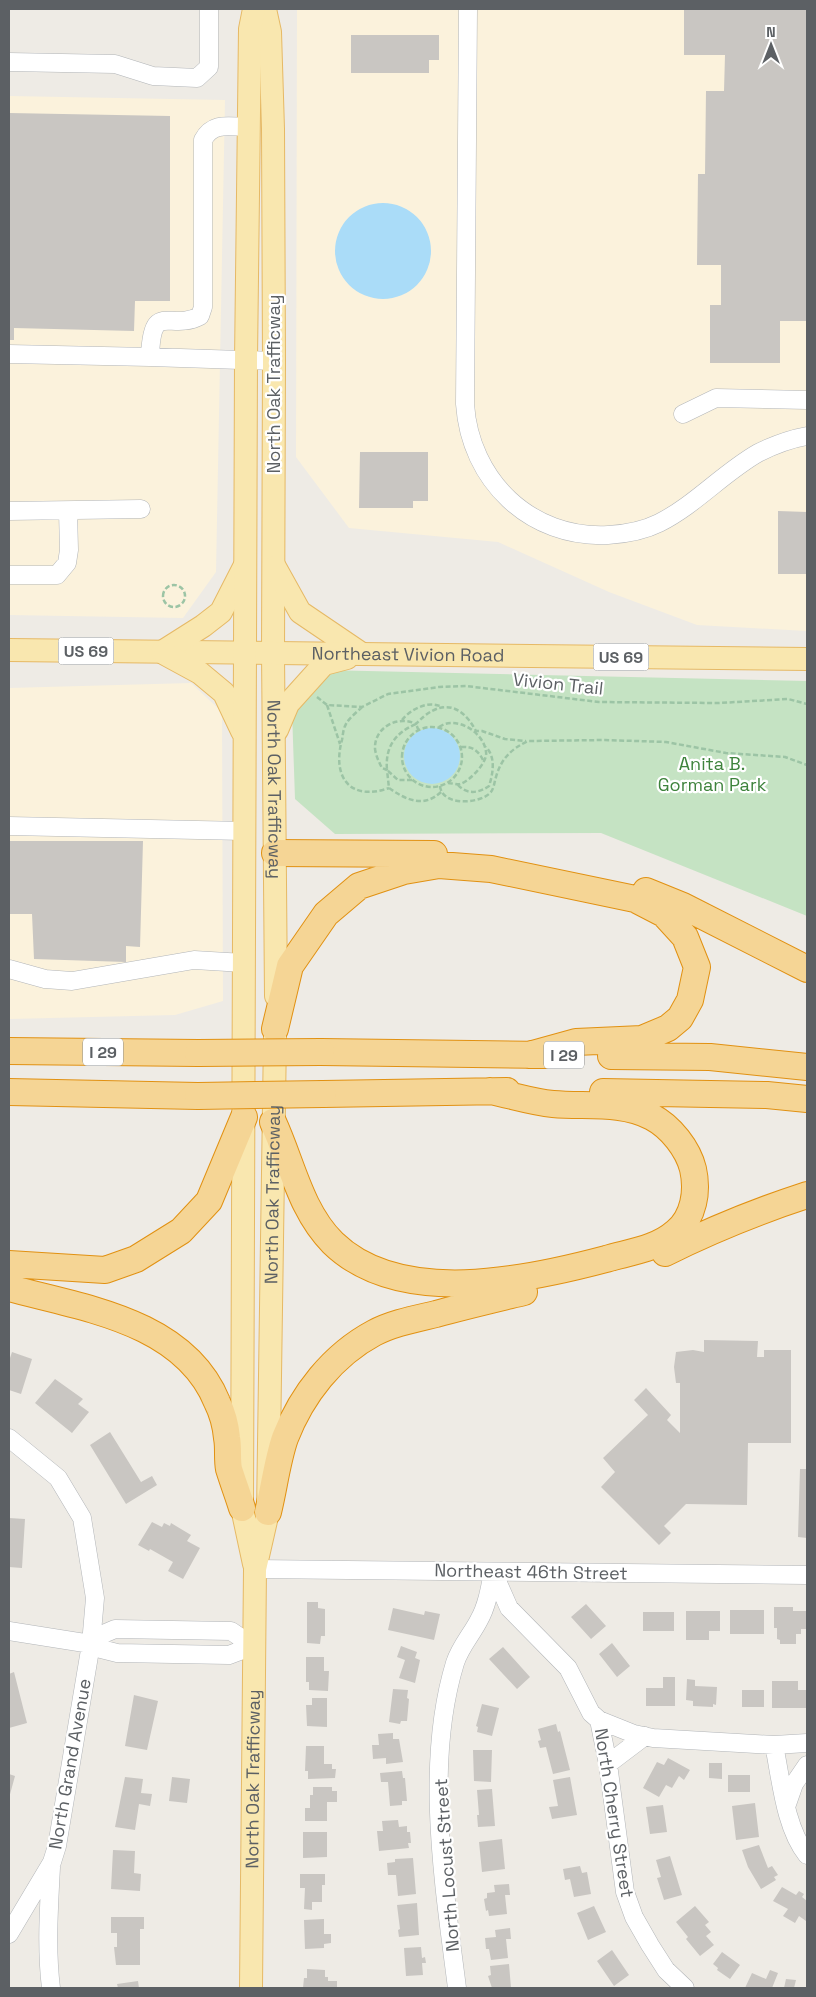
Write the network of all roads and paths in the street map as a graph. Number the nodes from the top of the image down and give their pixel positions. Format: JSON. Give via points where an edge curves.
{"nodes":[{"id":1,"x":209,"y":9,"type":"edge"},
{"id":2,"x":254,"y":9,"type":"edge"},
{"id":3,"x":265,"y":9,"type":"edge"},
{"id":4,"x":468,"y":9,"type":"edge"},
{"id":5,"x":9,"y":62,"type":"edge"},
{"id":6,"x":248,"y":127,"type":"junction"},
{"id":7,"x":9,"y":354,"type":"edge"},
{"id":8,"x":150,"y":357,"type":"junction"},
{"id":9,"x":246,"y":360,"type":"junction"},
{"id":10,"x":274,"y":361,"type":"junction"},
{"id":11,"x":807,"y":400,"type":"edge"},
{"id":12,"x":683,"y":414,"type":"dead end"},
{"id":13,"x":807,"y":436,"type":"edge"},
{"id":14,"x":141,"y":509,"type":"dead end"},
{"id":15,"x":9,"y":511,"type":"edge"},
{"id":16,"x":68,"y":511,"type":"junction"},
{"id":17,"x":246,"y":564,"type":"junction"},
{"id":18,"x":274,"y":564,"type":"junction"},
{"id":19,"x":9,"y":574,"type":"edge"},
{"id":20,"x":185,"y":593,"type":"joint"},
{"id":21,"x":9,"y":650,"type":"edge"},
{"id":22,"x":162,"y":652,"type":"junction"},
{"id":23,"x":245,"y":653,"type":"junction"},
{"id":24,"x":273,"y":653,"type":"junction"},
{"id":25,"x":362,"y":654,"type":"junction"},
{"id":26,"x":807,"y":659,"type":"edge"},
{"id":27,"x":313,"y":694,"type":"dead end"},
{"id":28,"x":807,"y":704,"type":"edge"},
{"id":29,"x":327,"y":705,"type":"junction"},
{"id":30,"x":362,"y":707,"type":"junction"},
{"id":31,"x":442,"y":707,"type":"junction"},
{"id":32,"x":402,"y":720,"type":"junction"},
{"id":33,"x":416,"y":724,"type":"junction"},
{"id":34,"x":438,"y":727,"type":"junction"},
{"id":35,"x":418,"y":729,"type":"junction"},
{"id":36,"x":476,"y":731,"type":"junction"},
{"id":37,"x":245,"y":738,"type":"junction"},
{"id":38,"x":274,"y":738,"type":"junction"},
{"id":39,"x":528,"y":741,"type":"junction"},
{"id":40,"x":484,"y":745,"type":"junction"},
{"id":41,"x":340,"y":746,"type":"junction"},
{"id":42,"x":461,"y":747,"type":"junction"},
{"id":43,"x":484,"y":762,"type":"junction"},
{"id":44,"x":807,"y":766,"type":"edge"},
{"id":45,"x":387,"y":770,"type":"junction"},
{"id":46,"x":412,"y":780,"type":"junction"},
{"id":47,"x":448,"y":783,"type":"junction"},
{"id":48,"x":458,"y":785,"type":"junction"},
{"id":49,"x":440,"y":786,"type":"junction"},
{"id":50,"x":389,"y":788,"type":"junction"},
{"id":51,"x":441,"y":792,"type":"junction"},
{"id":52,"x":9,"y":826,"type":"edge"},
{"id":53,"x":245,"y":830,"type":"junction"},
{"id":54,"x":275,"y":853,"type":"junction"},
{"id":55,"x":244,"y":963,"type":"junction"},
{"id":56,"x":9,"y":968,"type":"edge"},
{"id":57,"x":807,"y":969,"type":"edge"},
{"id":58,"x":277,"y":970,"type":"junction"},
{"id":59,"x":275,"y":1029,"type":"junction"},
{"id":60,"x":9,"y":1051,"type":"edge"},
{"id":61,"x":529,"y":1055,"type":"junction"},
{"id":62,"x":807,"y":1067,"type":"edge"},
{"id":63,"x":490,"y":1091,"type":"junction"},
{"id":64,"x":9,"y":1092,"type":"edge"},
{"id":65,"x":807,"y":1099,"type":"edge"},
{"id":66,"x":244,"y":1117,"type":"junction"},
{"id":67,"x":273,"y":1122,"type":"junction"},
{"id":68,"x":807,"y":1195,"type":"edge"},
{"id":69,"x":9,"y":1264,"type":"edge"},
{"id":70,"x":9,"y":1288,"type":"edge"},
{"id":71,"x":9,"y":1438,"type":"edge"},
{"id":72,"x":242,"y":1508,"type":"junction"},
{"id":73,"x":268,"y":1512,"type":"junction"},
{"id":74,"x":255,"y":1569,"type":"junction"},
{"id":75,"x":493,"y":1572,"type":"junction"},
{"id":76,"x":807,"y":1575,"type":"edge"},
{"id":77,"x":509,"y":1608,"type":"junction"},
{"id":78,"x":483,"y":1610,"type":"junction"},
{"id":79,"x":9,"y":1631,"type":"edge"},
{"id":80,"x":91,"y":1644,"type":"junction"},
{"id":81,"x":253,"y":1646,"type":"junction"},
{"id":82,"x":599,"y":1720,"type":"junction"},
{"id":83,"x":644,"y":1736,"type":"junction"},
{"id":84,"x":807,"y":1743,"type":"edge"},
{"id":85,"x":774,"y":1745,"type":"junction"},
{"id":86,"x":608,"y":1764,"type":"junction"},
{"id":87,"x":807,"y":1766,"type":"edge"},
{"id":88,"x":787,"y":1805,"type":"junction"},
{"id":89,"x":807,"y":1855,"type":"edge"},
{"id":90,"x":52,"y":1862,"type":"junction"},
{"id":91,"x":23,"y":1909,"type":"junction"},
{"id":92,"x":48,"y":1917,"type":"junction"},
{"id":93,"x":9,"y":1934,"type":"edge"},
{"id":94,"x":682,"y":1987,"type":"edge"},
{"id":95,"x":51,"y":1988,"type":"edge"},
{"id":96,"x":251,"y":1988,"type":"edge"},
{"id":97,"x":457,"y":1988,"type":"edge"}],
"edges":[{"from":1,"to":5,"type":"street","via":[[209,67],[197,78],[153,76],[115,64]]},
{"from":2,"to":6,"type":"main road","name":"North Oak Trafficway","via":[[250,29]]},
{"from":3,"to":10,"type":"main road","name":"North Oak Trafficway","via":[[270,32],[273,129]]},
{"from":4,"to":13,"type":"street","via":[[466,421],[478,458],[502,494],[538,520],[570,532],[598,536],[640,531],[678,512],[771,446]]},
{"from":6,"to":8,"type":"street","via":[[216,127],[203,140],[203,307],[200,316],[192,320],[165,320],[156,325],[151,334]]},
{"from":6,"to":9,"type":"main road","name":"North Oak Trafficway"},
{"from":7,"to":8,"type":"street"},
{"from":8,"to":9,"type":"street"},
{"from":9,"to":10,"type":"street"},
{"from":9,"to":17,"type":"main road","name":"North Oak Trafficway"},
{"from":10,"to":18,"type":"main road","name":"North Oak Trafficway"},
{"from":11,"to":12,"type":"street","via":[[716,398]]},
{"from":14,"to":16,"type":"street"},
{"from":15,"to":16,"type":"street"},
{"from":16,"to":19,"type":"street","via":[[67,563],[57,575]]},
{"from":17,"to":22,"type":"main road","via":[[220,612]]},
{"from":17,"to":23,"type":"main road","name":"North Oak Trafficway"},
{"from":18,"to":24,"type":"main road","name":"North Oak Trafficway"},
{"from":18,"to":25,"type":"main road","via":[[284,588],[300,612]]},
{"from":20,"to":20,"type":"path","via":[[181,587],[171,586],[166,590],[165,600],[176,606],[184,600]]},
{"from":21,"to":22,"type":"main road","name":"Northeast Vivion Road","number":"US 69"},
{"from":22,"to":23,"type":"main road","name":"Northeast Vivion Road","number":"US 69"},
{"from":22,"to":37,"type":"main road","via":[[200,673],[224,693]]},
{"from":23,"to":24,"type":"main road","name":"Northeast Vivion Road","number":"US 69"},
{"from":23,"to":37,"type":"main road","name":"North Oak Trafficway"},
{"from":23,"to":58,"type":"main road","via":[[262,708],[261,931]]},
{"from":24,"to":25,"type":"main road","name":"Northeast Vivion Road","number":"US 69"},
{"from":24,"to":38,"type":"main road","name":"North Oak Trafficway"},
{"from":25,"to":26,"type":"main road","name":"Northeast Vivion Road","number":"US 69"},
{"from":25,"to":38,"type":"main road","via":[[324,664],[288,704]]},
{"from":27,"to":29,"type":"path"},
{"from":28,"to":30,"type":"path","name":"Vivion Trail","via":[[788,699],[719,703],[599,702],[466,686],[388,694]]},
{"from":29,"to":30,"type":"path","name":"Vivion Trail"},
{"from":29,"to":41,"type":"path"},
{"from":30,"to":41,"type":"path","via":[[346,724]]},
{"from":31,"to":32,"type":"path","via":[[422,706]]},
{"from":31,"to":33,"type":"path","via":[[428,712]]},
{"from":31,"to":36,"type":"path","via":[[462,712]]},
{"from":32,"to":33,"type":"path"},
{"from":32,"to":45,"type":"path","via":[[383,728],[378,736],[377,757],[382,768]]},
{"from":33,"to":35,"type":"path"},
{"from":33,"to":45,"type":"path","via":[[404,729],[390,743]]},
{"from":34,"to":35,"type":"path"},
{"from":34,"to":36,"type":"path","via":[[447,722]]},
{"from":34,"to":42,"type":"path","via":[[452,734]]},
{"from":35,"to":46,"type":"path","via":[[406,741],[401,758]]},
{"from":36,"to":39,"type":"path"},
{"from":36,"to":40,"type":"path"},
{"from":37,"to":53,"type":"main road","name":"North Oak Trafficway"},
{"from":38,"to":54,"type":"main road","name":"North Oak Trafficway"},
{"from":39,"to":44,"type":"path","via":[[659,741],[726,753],[785,757]]},
{"from":39,"to":51,"type":"path","via":[[517,746],[500,763],[493,789],[488,794],[470,801],[457,801]]},
{"from":40,"to":43,"type":"path"},
{"from":40,"to":48,"type":"path","via":[[492,757],[489,786],[475,792]]},
{"from":41,"to":50,"type":"path","via":[[338,769],[348,785],[371,792]]},
{"from":42,"to":43,"type":"path","via":[[472,747]]},
{"from":42,"to":47,"type":"path","via":[[463,755],[459,771]]},
{"from":43,"to":48,"type":"path","via":[[468,780]]},
{"from":45,"to":46,"type":"path","via":[[398,780]]},
{"from":45,"to":50,"type":"path"},
{"from":46,"to":49,"type":"path","via":[[426,786]]},
{"from":47,"to":48,"type":"path"},
{"from":47,"to":49,"type":"path"},
{"from":49,"to":51,"type":"path"},
{"from":50,"to":51,"type":"path","via":[[414,801],[437,796]]},
{"from":52,"to":53,"type":"street"},
{"from":53,"to":55,"type":"main road","name":"North Oak Trafficway"},
{"from":54,"to":57,"type":"highway","via":[[468,854],[559,868],[615,882],[683,906]]},
{"from":54,"to":58,"type":"main road","name":"North Oak Trafficway"},
{"from":55,"to":56,"type":"street","via":[[194,960],[72,981],[45,979]]},
{"from":55,"to":66,"type":"main road","name":"North Oak Trafficway"},
{"from":58,"to":59,"type":"main road","name":"North Oak Trafficway"},
{"from":59,"to":61,"type":"highway","via":[[290,966],[326,914],[359,886],[404,871],[439,865],[491,869],[636,899],[664,914],[685,937],[697,967],[690,1000],[680,1018],[668,1028],[642,1039],[576,1042]]},
{"from":59,"to":67,"type":"main road","name":"North Oak Trafficway"},
{"from":60,"to":61,"type":"highway","number":"I 29","bridge":true},
{"from":61,"to":62,"type":"highway","number":"I 29","via":[[710,1057]]},
{"from":63,"to":64,"type":"highway","number":"I 29","bridge":true,"via":[[198,1096]]},
{"from":63,"to":65,"type":"highway","number":"I 29","via":[[767,1095]]},
{"from":63,"to":67,"type":"highway","via":[[552,1104],[609,1106],[653,1117],[678,1140],[692,1166],[695,1187],[689,1216],[678,1231],[661,1244],[588,1264],[500,1282],[404,1279],[360,1262],[340,1249],[320,1228],[301,1195]]},
{"from":66,"to":69,"type":"highway","via":[[209,1201],[181,1231],[151,1250],[105,1270]]},
{"from":66,"to":72,"type":"main road","name":"North Oak Trafficway"},
{"from":67,"to":73,"type":"main road","name":"North Oak Trafficway"},
{"from":68,"to":73,"type":"highway","via":[[758,1211],[662,1254],[397,1324],[355,1344],[309,1392],[293,1420],[284,1440]]},
{"from":70,"to":72,"type":"highway","via":[[120,1318],[143,1328],[193,1364],[218,1403],[228,1438],[229,1467]]},
{"from":71,"to":80,"type":"street","name":"North Grand Avenue","via":[[58,1478],[82,1518],[96,1598]]},
{"from":72,"to":74,"type":"main road","name":"North Oak Trafficway"},
{"from":73,"to":74,"type":"main road","name":"North Oak Trafficway"},
{"from":74,"to":75,"type":"street","name":"Northeast 46th Street"},
{"from":74,"to":81,"type":"main road","name":"North Oak Trafficway"},
{"from":75,"to":76,"type":"street","name":"Northeast 46th Street"},
{"from":75,"to":77,"type":"street","name":"North Cherry Street"},
{"from":75,"to":78,"type":"street","name":"North Locust Street"},
{"from":77,"to":78,"type":"street"},
{"from":77,"to":82,"type":"street","name":"North Cherry Street","via":[[568,1668],[591,1713]]},
{"from":78,"to":97,"type":"street","name":"North Locust Street","via":[[455,1661],[443,1723],[439,1781],[443,1862]]},
{"from":79,"to":80,"type":"street"},
{"from":80,"to":81,"type":"street","via":[[117,1653],[219,1655],[229,1655]]},
{"from":80,"to":81,"type":"street","via":[[115,1629],[231,1631]]},
{"from":80,"to":90,"type":"street","name":"North Grand Avenue"},
{"from":81,"to":96,"type":"main road","name":"North Oak Trafficway"},
{"from":82,"to":83,"type":"street"},
{"from":82,"to":86,"type":"street","name":"North Cherry Street"},
{"from":83,"to":85,"type":"street"},
{"from":83,"to":86,"type":"street"},
{"from":84,"to":85,"type":"street"},
{"from":85,"to":88,"type":"street"},
{"from":86,"to":94,"type":"street","name":"North Cherry Street","via":[[625,1892],[634,1917],[650,1945]]},
{"from":87,"to":88,"type":"street","via":[[794,1784]]},
{"from":88,"to":89,"type":"street","via":[[796,1836]]},
{"from":90,"to":91,"type":"street","name":"North Grand Avenue"},
{"from":90,"to":92,"type":"street"},
{"from":91,"to":92,"type":"street"},
{"from":91,"to":93,"type":"street","name":"North Grand Avenue"},
{"from":92,"to":95,"type":"street"}]}
